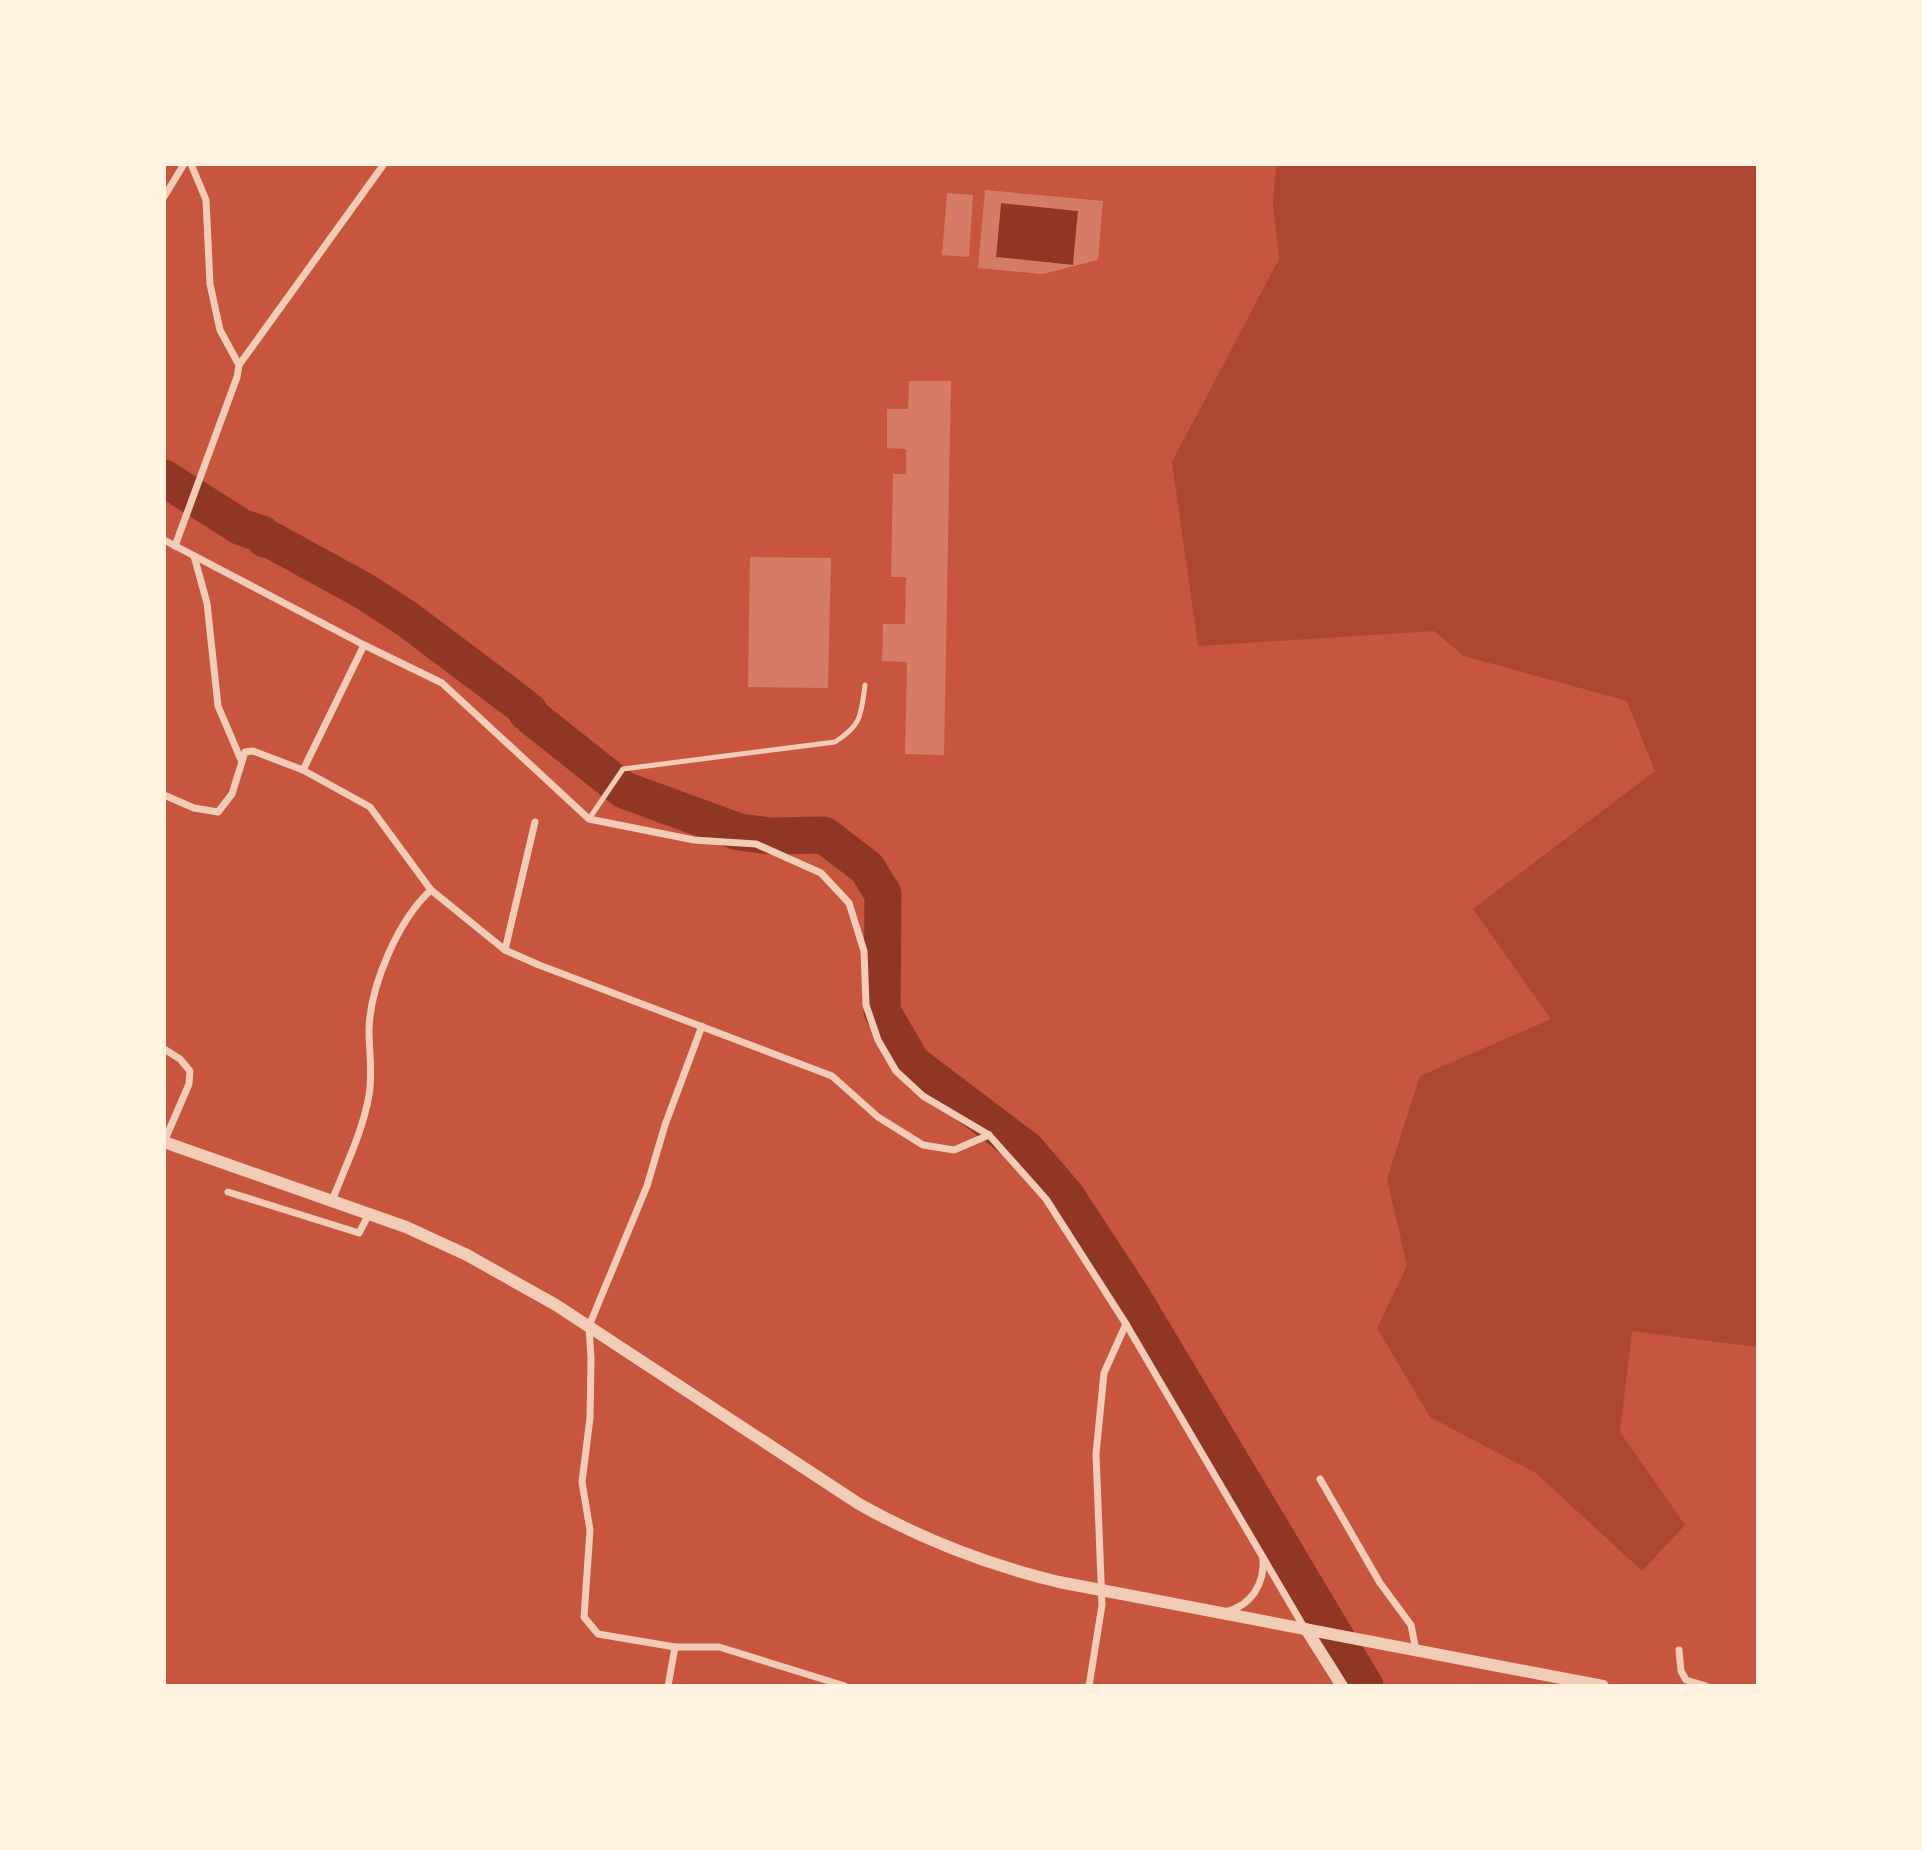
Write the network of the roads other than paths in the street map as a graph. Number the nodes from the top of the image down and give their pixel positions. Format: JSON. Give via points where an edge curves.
{"nodes":[{"id":1,"x":184,"y":164,"type":"edge"},
{"id":2,"x":191,"y":164,"type":"edge"},
{"id":3,"x":384,"y":164,"type":"edge"},
{"id":4,"x":164,"y":197,"type":"edge"},
{"id":5,"x":239,"y":365,"type":"junction"},
{"id":6,"x":164,"y":540,"type":"edge"},
{"id":7,"x":175,"y":546,"type":"junction"},
{"id":8,"x":194,"y":556,"type":"junction"},
{"id":9,"x":364,"y":645,"type":"junction"},
{"id":10,"x":865,"y":685,"type":"dead end"},
{"id":11,"x":241,"y":760,"type":"junction"},
{"id":12,"x":303,"y":770,"type":"junction"},
{"id":13,"x":164,"y":796,"type":"edge"},
{"id":14,"x":589,"y":819,"type":"junction"},
{"id":15,"x":535,"y":822,"type":"dead end"},
{"id":16,"x":431,"y":890,"type":"junction"},
{"id":17,"x":505,"y":950,"type":"junction"},
{"id":18,"x":702,"y":1026,"type":"junction"},
{"id":19,"x":164,"y":1049,"type":"edge"},
{"id":20,"x":989,"y":1135,"type":"junction"},
{"id":21,"x":164,"y":1142,"type":"edge"},
{"id":22,"x":229,"y":1192,"type":"dead end"},
{"id":23,"x":332,"y":1201,"type":"junction"},
{"id":24,"x":369,"y":1214,"type":"junction"},
{"id":25,"x":1126,"y":1324,"type":"junction"},
{"id":26,"x":589,"y":1326,"type":"junction"},
{"id":27,"x":1320,"y":1479,"type":"dead end"},
{"id":28,"x":1263,"y":1556,"type":"junction"},
{"id":29,"x":1101,"y":1589,"type":"junction"},
{"id":30,"x":1221,"y":1613,"type":"junction"},
{"id":31,"x":1312,"y":1631,"type":"junction"},
{"id":32,"x":675,"y":1647,"type":"junction"},
{"id":33,"x":1416,"y":1650,"type":"junction"},
{"id":34,"x":1679,"y":1650,"type":"dead end"},
{"id":35,"x":1547,"y":1680,"type":"edge"},
{"id":36,"x":668,"y":1685,"type":"edge"},
{"id":37,"x":845,"y":1685,"type":"edge"},
{"id":38,"x":1089,"y":1685,"type":"edge"},
{"id":39,"x":1341,"y":1685,"type":"edge"},
{"id":40,"x":1603,"y":1685,"type":"edge"},
{"id":41,"x":1706,"y":1685,"type":"edge"}],
"edges":[{"from":1,"to":4,"type":"street"},
{"from":2,"to":5,"type":"street","via":[[206,200],[210,284],[220,330]]},
{"from":3,"to":5,"type":"street"},
{"from":5,"to":7,"type":"street"},
{"from":6,"to":7,"type":"street"},
{"from":7,"to":8,"type":"street"},
{"from":8,"to":9,"type":"street"},
{"from":8,"to":11,"type":"street","via":[[206,603],[218,706]]},
{"from":9,"to":12,"type":"street"},
{"from":9,"to":14,"type":"street","via":[[442,683]]},
{"from":10,"to":14,"type":"lane","via":[[861,718],[835,741],[623,769]]},
{"from":11,"to":12,"type":"street","via":[[245,752],[254,751]]},
{"from":11,"to":13,"type":"street","via":[[232,794],[218,812]]},
{"from":12,"to":16,"type":"street","via":[[370,807]]},
{"from":14,"to":20,"type":"street","via":[[694,840],[756,844],[821,873],[849,903],[864,951],[866,1005],[878,1041],[896,1071],[923,1096]]},
{"from":15,"to":17,"type":"street"},
{"from":16,"to":17,"type":"street"},
{"from":16,"to":23,"type":"street","via":[[408,918],[372,1000],[370,1094]]},
{"from":17,"to":18,"type":"street"},
{"from":18,"to":20,"type":"street","via":[[832,1076],[878,1117],[923,1145],[954,1150]]},
{"from":18,"to":26,"type":"street","via":[[647,1185]]},
{"from":19,"to":21,"type":"street","via":[[190,1071]]},
{"from":20,"to":25,"type":"street","via":[[1046,1199]]},
{"from":21,"to":23,"type":"street"},
{"from":22,"to":24,"type":"street","via":[[359,1233]]},
{"from":23,"to":24,"type":"street"},
{"from":24,"to":26,"type":"street","via":[[467,1255]]},
{"from":25,"to":28,"type":"street"},
{"from":25,"to":29,"type":"street","via":[[1104,1373],[1097,1440]]},
{"from":26,"to":29,"type":"street","via":[[897,1525],[986,1562]]},
{"from":26,"to":32,"type":"street","via":[[590,1418],[582,1482],[590,1530],[584,1617],[598,1634]]},
{"from":27,"to":33,"type":"street","via":[[1380,1583],[1411,1625]]},
{"from":28,"to":30,"type":"street","via":[[1262,1576],[1254,1594]]},
{"from":28,"to":31,"type":"street"},
{"from":29,"to":30,"type":"street"},
{"from":29,"to":38,"type":"street"},
{"from":30,"to":31,"type":"street"},
{"from":31,"to":33,"type":"street"},
{"from":31,"to":39,"type":"street"},
{"from":32,"to":36,"type":"street"},
{"from":32,"to":37,"type":"street","via":[[719,1647]]},
{"from":33,"to":35,"type":"street"},
{"from":34,"to":41,"type":"street","via":[[1686,1680]]},
{"from":35,"to":40,"type":"street"}]}
